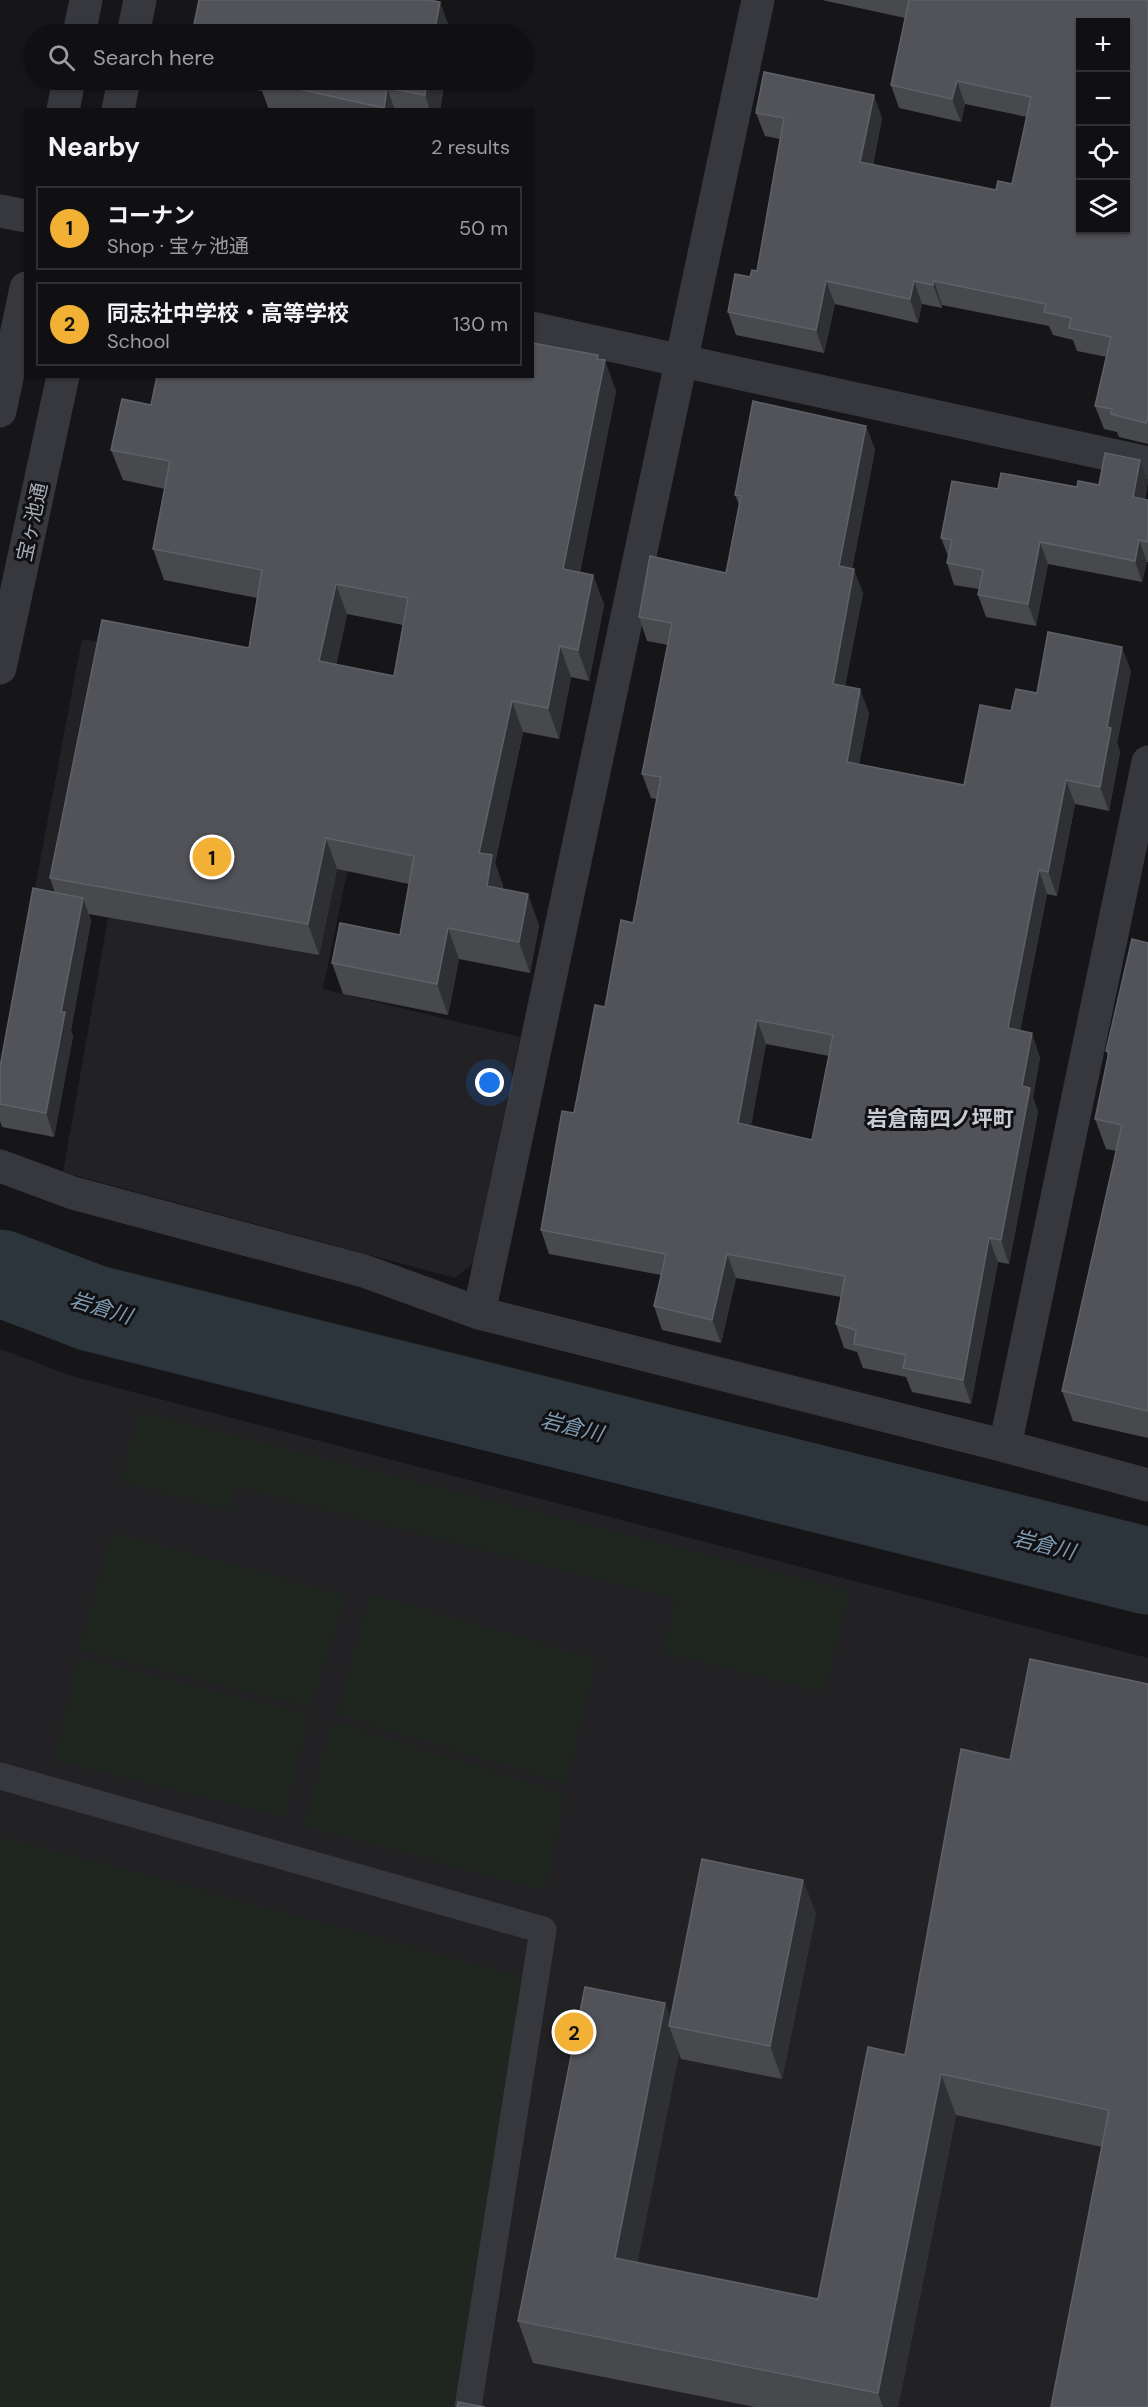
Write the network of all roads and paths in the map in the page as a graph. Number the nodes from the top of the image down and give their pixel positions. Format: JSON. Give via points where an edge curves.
{"nodes":[{"id":1,"x":86,"y":0,"type":"edge"},
{"id":2,"x":140,"y":0,"type":"edge"},
{"id":3,"x":759,"y":0,"type":"edge"},
{"id":4,"x":81,"y":24,"type":"edge"},
{"id":5,"x":135,"y":24,"type":"edge"},
{"id":6,"x":67,"y":90,"type":"edge"},
{"id":7,"x":122,"y":90,"type":"edge"},
{"id":8,"x":63,"y":108,"type":"edge"},
{"id":9,"x":118,"y":108,"type":"edge"},
{"id":10,"x":0,"y":211,"type":"edge"},
{"id":11,"x":24,"y":216,"type":"edge"},
{"id":12,"x":24,"y":297,"type":"edge"},
{"id":13,"x":534,"y":328,"type":"edge"},
{"id":14,"x":682,"y":360,"type":"junction"},
{"id":15,"x":63,"y":378,"type":"edge"},
{"id":16,"x":0,"y":411,"type":"edge"},
{"id":17,"x":1148,"y":463,"type":"edge"},
{"id":18,"x":0,"y":668,"type":"edge"},
{"id":19,"x":1148,"y":762,"type":"edge"},
{"id":20,"x":1142,"y":816,"type":"edge"},
{"id":21,"x":0,"y":1166,"type":"edge"},
{"id":22,"x":479,"y":1313,"type":"junction"},
{"id":23,"x":1005,"y":1446,"type":"junction"},
{"id":24,"x":1148,"y":1485,"type":"edge"},
{"id":25,"x":0,"y":1776,"type":"edge"},
{"id":26,"x":468,"y":2407,"type":"edge"}],
"edges":[{"from":1,"to":4,"type":"street"},
{"from":2,"to":5,"type":"street"},
{"from":3,"to":14,"type":"street"},
{"from":6,"to":8,"type":"street"},
{"from":7,"to":9,"type":"street"},
{"from":10,"to":11,"type":"street"},
{"from":12,"to":16,"type":"street"},
{"from":13,"to":14,"type":"street"},
{"from":14,"to":17,"type":"street"},
{"from":14,"to":22,"type":"street"},
{"from":15,"to":18,"type":"street","name":"宝ヶ池通"},
{"from":19,"to":20,"type":"street"},
{"from":20,"to":23,"type":"street"},
{"from":21,"to":22,"type":"street","via":[[73,1192],[364,1270]]},
{"from":22,"to":23,"type":"street"},
{"from":23,"to":24,"type":"street"},
{"from":25,"to":26,"type":"lane","via":[[543,1930]]}]}
